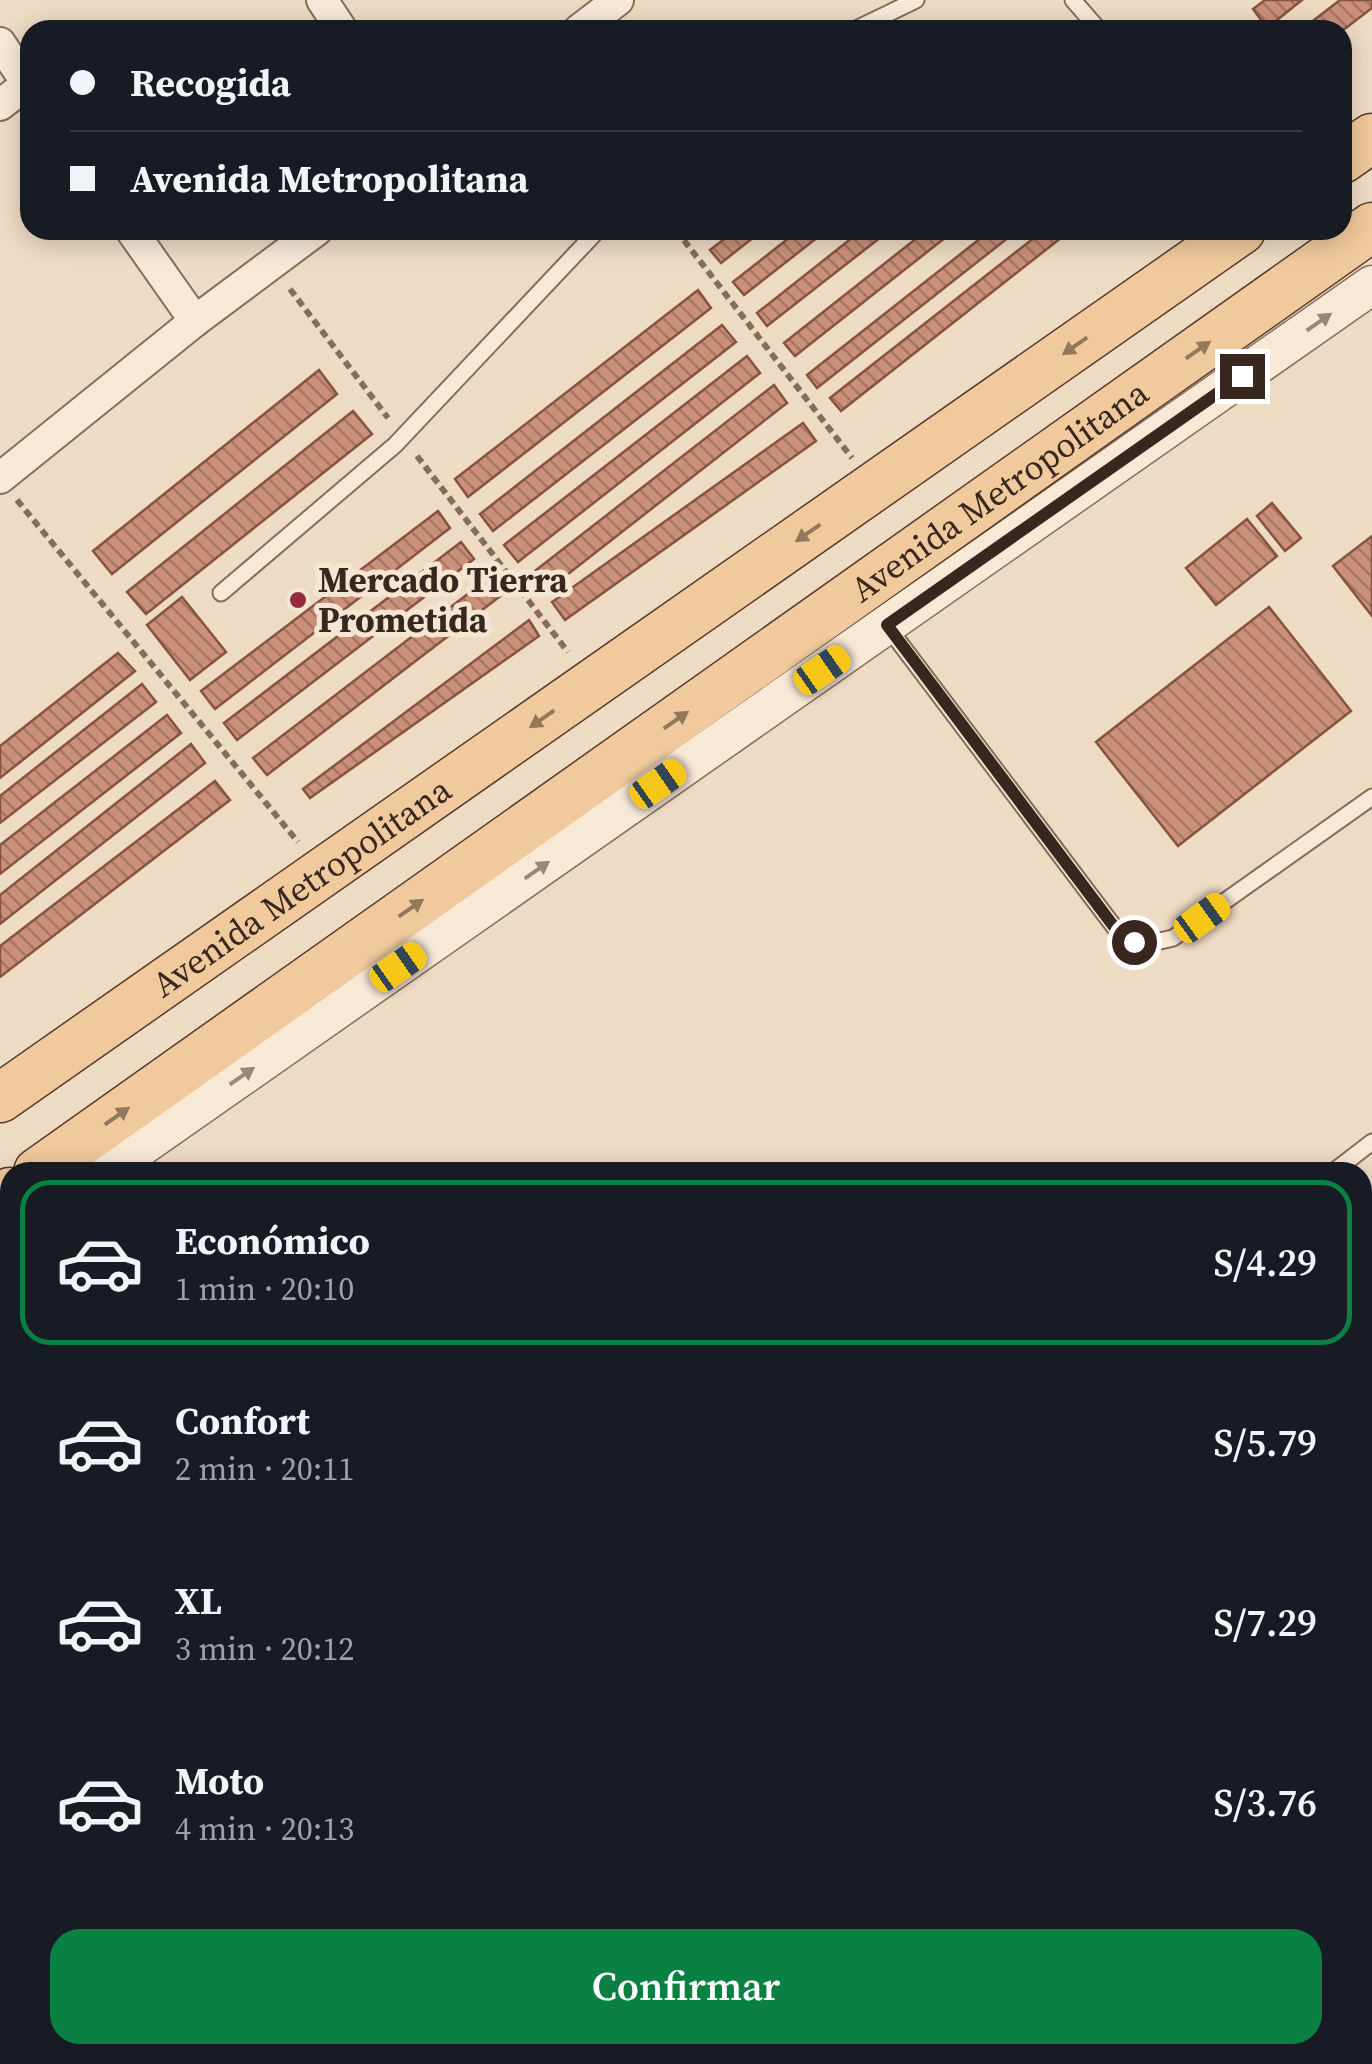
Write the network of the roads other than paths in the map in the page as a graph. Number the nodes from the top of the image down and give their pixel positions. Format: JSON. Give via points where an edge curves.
{"nodes":[{"id":1,"x":618,"y":0,"type":"edge"},
{"id":2,"x":916,"y":0,"type":"edge"},
{"id":3,"x":1073,"y":0,"type":"edge"},
{"id":4,"x":592,"y":20,"type":"edge"},
{"id":5,"x":875,"y":20,"type":"edge"},
{"id":6,"x":1090,"y":20,"type":"edge"},
{"id":7,"x":0,"y":43,"type":"edge"},
{"id":8,"x":20,"y":73,"type":"edge"},
{"id":9,"x":1372,"y":227,"type":"edge"},
{"id":10,"x":138,"y":240,"type":"edge"},
{"id":11,"x":303,"y":240,"type":"edge"},
{"id":12,"x":589,"y":240,"type":"edge"},
{"id":13,"x":1226,"y":240,"type":"edge"},
{"id":14,"x":1372,"y":285,"type":"edge"},
{"id":15,"x":195,"y":321,"type":"junction"},
{"id":16,"x":6,"y":486,"type":"edge"},
{"id":17,"x":221,"y":592,"type":"dead end"},
{"id":18,"x":887,"y":625,"type":"junction"},
{"id":19,"x":1372,"y":797,"type":"edge"},
{"id":20,"x":0,"y":1098,"type":"edge"},
{"id":21,"x":1370,"y":1148,"type":"edge"},
{"id":22,"x":52,"y":1162,"type":"edge"},
{"id":23,"x":118,"y":1162,"type":"edge"},
{"id":24,"x":1348,"y":1162,"type":"edge"}],
"edges":[{"from":1,"to":4,"type":"street"},
{"from":2,"to":5,"type":"lane"},
{"from":3,"to":6,"type":"lane"},
{"from":7,"to":8,"type":"street"},
{"from":22,"to":9,"type":"main road","name":"Avenida Metropolitana","one_way":true},
{"from":10,"to":15,"type":"street"},
{"from":11,"to":15,"type":"street"},
{"from":12,"to":17,"type":"lane","via":[[402,437]]},
{"from":13,"to":20,"type":"main road","name":"Avenida Metropolitana","one_way":true},
{"from":18,"to":14,"type":"street","name":"Avenida Metropolitana","one_way":true},
{"from":15,"to":16,"type":"street"},
{"from":18,"to":19,"type":"lane","via":[[1118,932],[1134,942],[1173,938]]},
{"from":23,"to":18,"type":"street","name":"Avenida Metropolitana","one_way":true},
{"from":21,"to":24,"type":"lane"}]}
